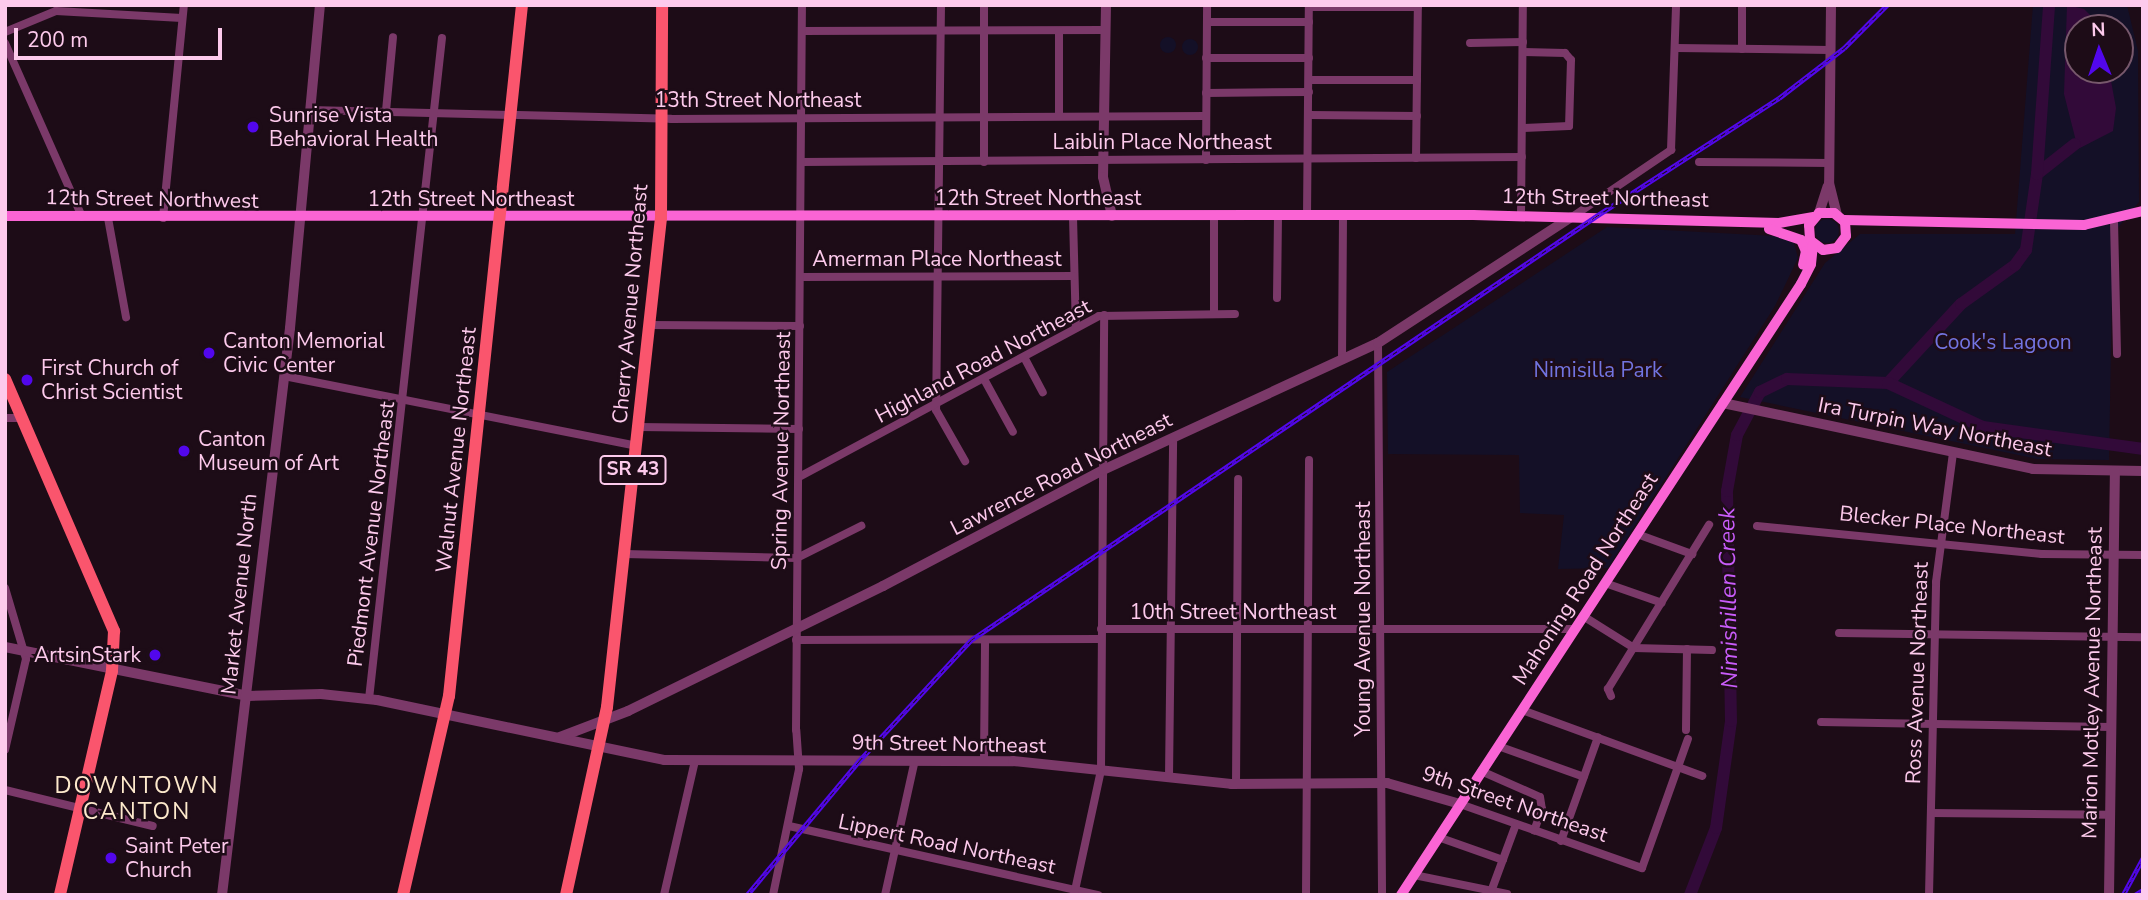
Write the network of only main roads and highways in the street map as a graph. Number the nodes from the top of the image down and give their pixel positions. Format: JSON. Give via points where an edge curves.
{"nodes":[{"id":1,"x":522,"y":5,"type":"edge"},
{"id":2,"x":662,"y":5,"type":"edge"},
{"id":3,"x":2143,"y":211,"type":"edge"},
{"id":4,"x":1816,"y":215,"type":"junction"},
{"id":5,"x":5,"y":216,"type":"edge"},
{"id":6,"x":1840,"y":217,"type":"junction"},
{"id":7,"x":661,"y":218,"type":"junction"},
{"id":8,"x":298,"y":219,"type":"joint"},
{"id":9,"x":502,"y":219,"type":"junction"},
{"id":10,"x":1723,"y":219,"type":"junction"},
{"id":11,"x":1876,"y":222,"type":"junction"},
{"id":12,"x":1779,"y":223,"type":"junction"},
{"id":13,"x":1846,"y":236,"type":"junction"},
{"id":14,"x":1811,"y":242,"type":"junction"},
{"id":15,"x":1828,"y":250,"type":"junction"},
{"id":16,"x":1801,"y":284,"type":"junction"},
{"id":17,"x":1781,"y":314,"type":"junction"},
{"id":18,"x":5,"y":379,"type":"edge"},
{"id":19,"x":60,"y":895,"type":"edge"},
{"id":20,"x":403,"y":895,"type":"edge"},
{"id":21,"x":566,"y":895,"type":"edge"},
{"id":22,"x":1401,"y":895,"type":"edge"}],
"edges":[{"from":1,"to":9,"type":"main road","name":"Walnut Avenue Northeast"},
{"from":2,"to":7,"type":"main road","name":"Cherry Avenue Northeast","number":"SR 43"},
{"from":3,"to":11,"type":"main road","via":[[2114,221],[2047,224]]},
{"from":4,"to":6,"type":"main road"},
{"from":4,"to":12,"type":"main road","name":"12th Street Northeast"},
{"from":4,"to":14,"type":"main road"},
{"from":5,"to":8,"type":"main road","name":"12th Street Northwest"},
{"from":6,"to":11,"type":"main road"},
{"from":6,"to":13,"type":"main road"},
{"from":7,"to":9,"type":"main road","name":"12th Street Northeast"},
{"from":7,"to":10,"type":"main road","name":"12th Street Northeast"},
{"from":7,"to":21,"type":"main road","name":"Cherry Avenue Northeast","number":"SR 43","via":[[604,722]]},
{"from":8,"to":9,"type":"main road","name":"12th Street Northeast"},
{"from":9,"to":20,"type":"main road","name":"Walnut Avenue Northeast","via":[[446,715]]},
{"from":10,"to":12,"type":"main road","name":"12th Street Northeast"},
{"from":10,"to":17,"type":"main road","via":[[1737,226],[1784,231],[1802,242],[1805,262]]},
{"from":11,"to":13,"type":"main road"},
{"from":12,"to":14,"type":"main road","name":"12th Street Northeast"},
{"from":13,"to":15,"type":"main road","via":[[1839,247]]},
{"from":14,"to":15,"type":"main road"},
{"from":14,"to":16,"type":"main road","name":"Mahoning Road Northeast","via":[[1811,264]]},
{"from":15,"to":16,"type":"main road","name":"Mahoning Road Northeast"},
{"from":16,"to":17,"type":"main road","name":"Mahoning Road Northeast"},
{"from":17,"to":22,"type":"main road","name":"Mahoning Road Northeast"},
{"from":18,"to":19,"type":"main road","via":[[110,615],[115,641]]}]}
